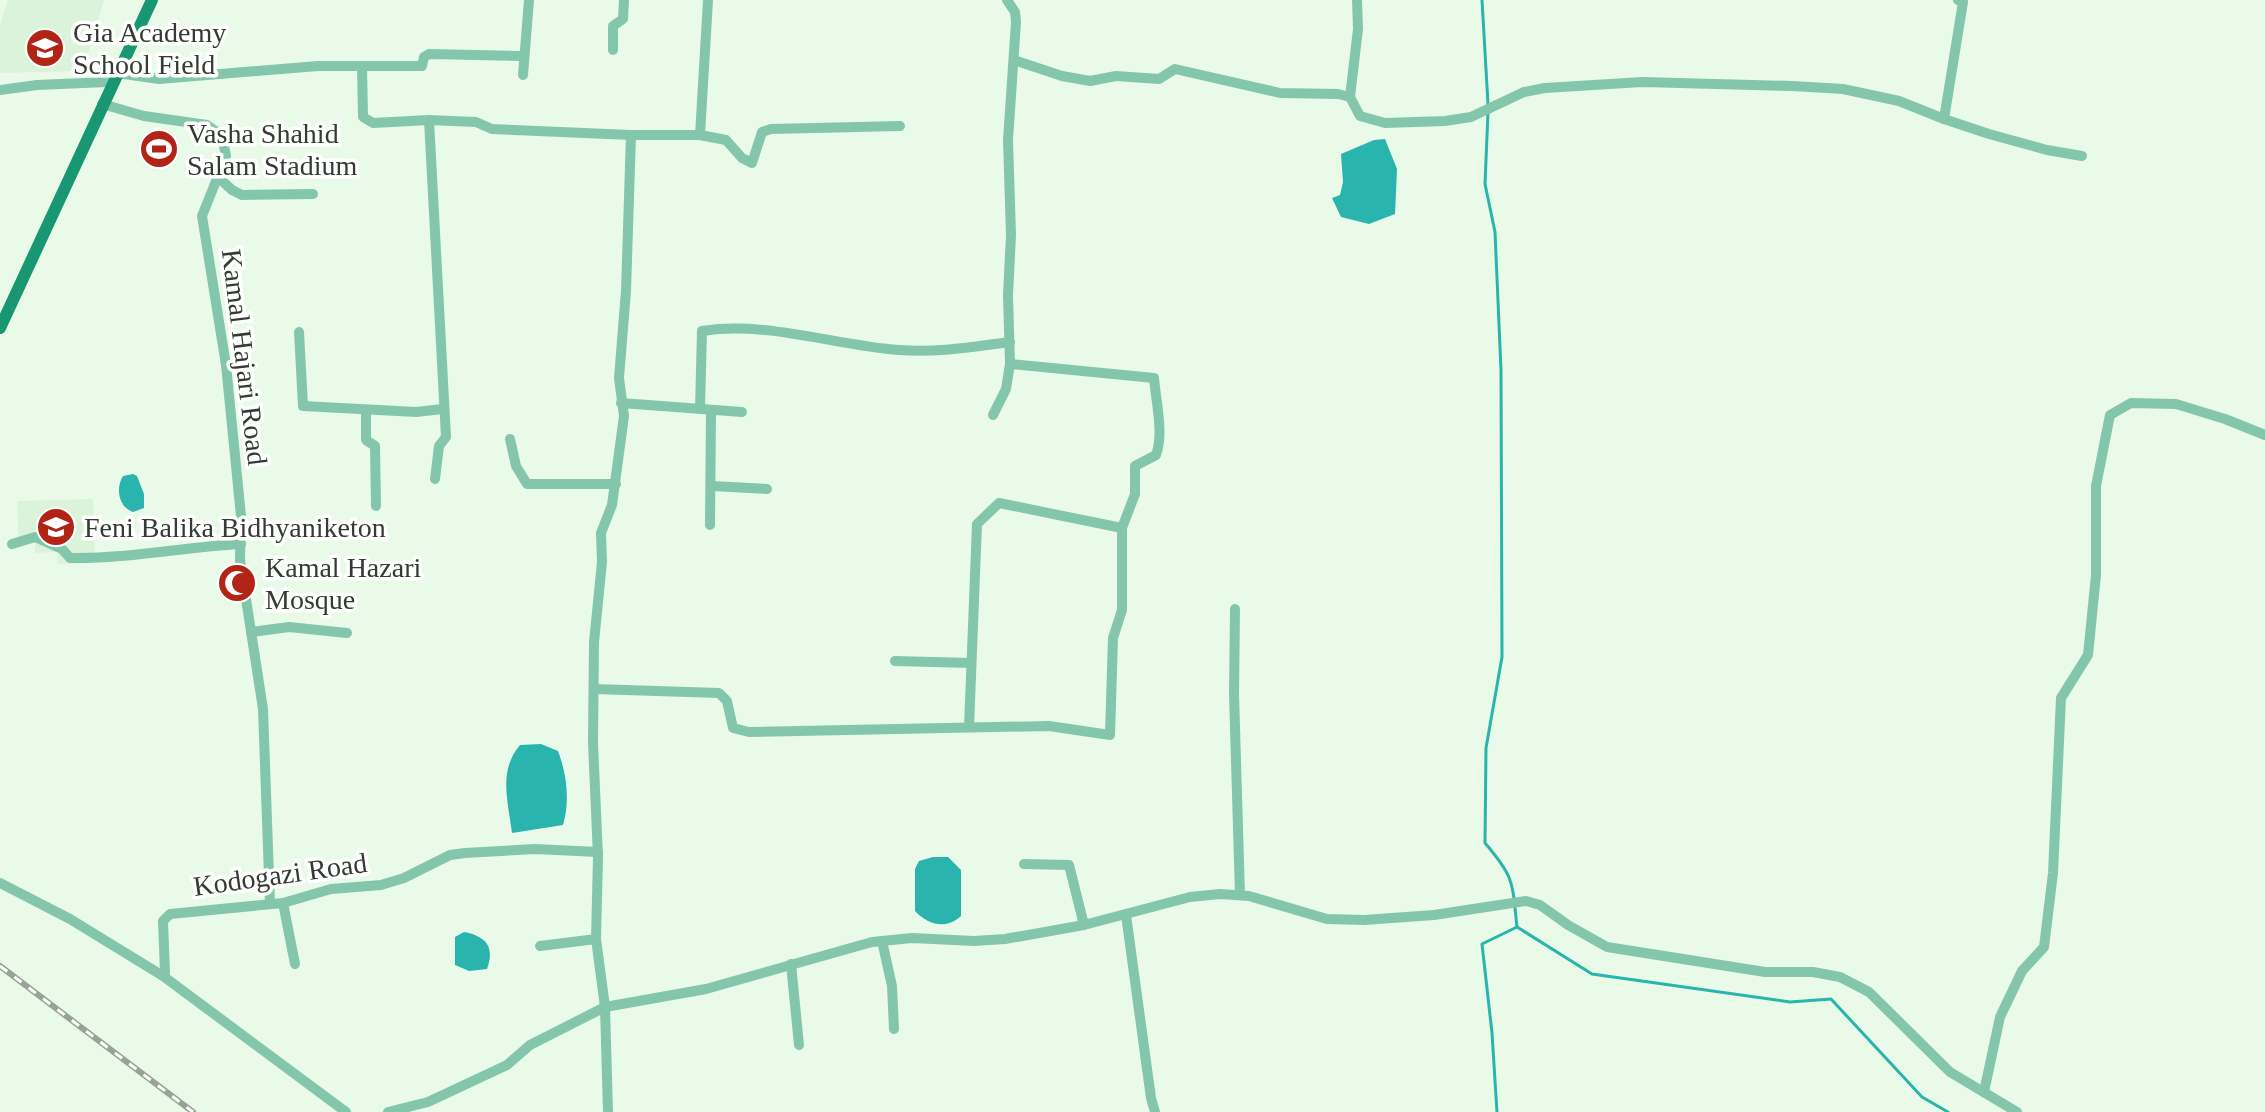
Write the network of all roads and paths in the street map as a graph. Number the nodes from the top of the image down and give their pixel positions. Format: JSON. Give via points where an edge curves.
{"nodes":[{"id":1,"x":145,"y":0,"type":"edge"},
{"id":2,"x":152,"y":0,"type":"edge"},
{"id":3,"x":529,"y":0,"type":"edge"},
{"id":4,"x":624,"y":0,"type":"edge"},
{"id":5,"x":708,"y":0,"type":"edge"},
{"id":6,"x":1007,"y":0,"type":"edge"},
{"id":7,"x":1357,"y":0,"type":"edge"},
{"id":8,"x":1961,"y":1,"type":"edge"},
{"id":9,"x":613,"y":50,"type":"dead end"},
{"id":10,"x":523,"y":56,"type":"junction"},
{"id":11,"x":1014,"y":60,"type":"junction"},
{"id":12,"x":362,"y":67,"type":"junction"},
{"id":13,"x":117,"y":73,"type":"junction"},
{"id":14,"x":523,"y":75,"type":"dead end"},
{"id":15,"x":107,"y":82,"type":"junction"},
{"id":16,"x":0,"y":90,"type":"edge"},
{"id":17,"x":1350,"y":97,"type":"junction"},
{"id":18,"x":102,"y":104,"type":"junction"},
{"id":19,"x":1944,"y":119,"type":"junction"},
{"id":20,"x":429,"y":120,"type":"junction"},
{"id":21,"x":900,"y":126,"type":"dead end"},
{"id":22,"x":631,"y":135,"type":"junction"},
{"id":23,"x":700,"y":135,"type":"junction"},
{"id":24,"x":2082,"y":156,"type":"dead end"},
{"id":25,"x":218,"y":177,"type":"junction"},
{"id":26,"x":313,"y":194,"type":"dead end"},
{"id":27,"x":0,"y":306,"type":"edge"},
{"id":28,"x":0,"y":328,"type":"edge"},
{"id":29,"x":299,"y":332,"type":"dead end"},
{"id":30,"x":1010,"y":342,"type":"junction"},
{"id":31,"x":1010,"y":364,"type":"junction"},
{"id":32,"x":621,"y":403,"type":"junction"},
{"id":33,"x":443,"y":409,"type":"junction"},
{"id":34,"x":366,"y":410,"type":"junction"},
{"id":35,"x":706,"y":410,"type":"junction"},
{"id":36,"x":742,"y":412,"type":"dead end"},
{"id":37,"x":993,"y":415,"type":"dead end"},
{"id":38,"x":2265,"y":435,"type":"edge"},
{"id":39,"x":510,"y":439,"type":"dead end"},
{"id":40,"x":435,"y":479,"type":"dead end"},
{"id":41,"x":616,"y":484,"type":"junction"},
{"id":42,"x":712,"y":486,"type":"junction"},
{"id":43,"x":767,"y":489,"type":"dead end"},
{"id":44,"x":376,"y":506,"type":"dead end"},
{"id":45,"x":710,"y":525,"type":"dead end"},
{"id":46,"x":1122,"y":528,"type":"junction"},
{"id":47,"x":12,"y":544,"type":"dead end"},
{"id":48,"x":241,"y":544,"type":"junction"},
{"id":49,"x":1235,"y":609,"type":"dead end"},
{"id":50,"x":251,"y":632,"type":"junction"},
{"id":51,"x":347,"y":633,"type":"dead end"},
{"id":52,"x":895,"y":661,"type":"dead end"},
{"id":53,"x":971,"y":663,"type":"junction"},
{"id":54,"x":594,"y":689,"type":"junction"},
{"id":55,"x":969,"y":727,"type":"junction"},
{"id":56,"x":598,"y":852,"type":"junction"},
{"id":57,"x":1024,"y":864,"type":"dead end"},
{"id":58,"x":0,"y":883,"type":"edge"},
{"id":59,"x":1240,"y":895,"type":"junction"},
{"id":60,"x":283,"y":903,"type":"junction"},
{"id":61,"x":270,"y":904,"type":"junction"},
{"id":62,"x":1126,"y":915,"type":"junction"},
{"id":63,"x":1084,"y":925,"type":"junction"},
{"id":64,"x":596,"y":939,"type":"junction"},
{"id":65,"x":882,"y":941,"type":"junction"},
{"id":66,"x":540,"y":946,"type":"dead end"},
{"id":67,"x":295,"y":964,"type":"dead end"},
{"id":68,"x":791,"y":964,"type":"junction"},
{"id":69,"x":163,"y":976,"type":"junction"},
{"id":70,"x":605,"y":1007,"type":"junction"},
{"id":71,"x":894,"y":1029,"type":"dead end"},
{"id":72,"x":799,"y":1045,"type":"dead end"},
{"id":73,"x":1984,"y":1092,"type":"junction"},
{"id":74,"x":346,"y":1112,"type":"edge"},
{"id":75,"x":388,"y":1112,"type":"edge"},
{"id":76,"x":608,"y":1112,"type":"edge"},
{"id":77,"x":1155,"y":1112,"type":"edge"},
{"id":78,"x":2017,"y":1112,"type":"edge"}],
"edges":[{"from":1,"to":15,"type":"main road"},
{"from":2,"to":13,"type":"main road"},
{"from":3,"to":10,"type":"street"},
{"from":4,"to":9,"type":"street","via":[[623,19],[613,26]]},
{"from":5,"to":23,"type":"street"},
{"from":6,"to":11,"type":"street","via":[[1015,12]]},
{"from":7,"to":17,"type":"street"},
{"from":8,"to":19,"type":"street"},
{"from":10,"to":12,"type":"street","via":[[429,54],[422,66]]},
{"from":10,"to":14,"type":"street"},
{"from":11,"to":17,"type":"street","via":[[1090,81],[1116,76],[1159,79],[1175,69],[1280,93]]},
{"from":11,"to":30,"type":"street","via":[[1008,140]]},
{"from":12,"to":13,"type":"street","via":[[159,79]]},
{"from":12,"to":20,"type":"street","via":[[367,121]]},
{"from":13,"to":18,"type":"main road"},
{"from":15,"to":16,"type":"street"},
{"from":15,"to":27,"type":"main road"},
{"from":17,"to":19,"type":"street","via":[[1360,116],[1385,123],[1471,117],[1545,88],[1642,82],[1792,86],[1843,89],[1899,101]]},
{"from":18,"to":25,"type":"street","name":"Kamal Hajari Road","via":[[207,125],[223,141],[226,156]]},
{"from":18,"to":28,"type":"main road"},
{"from":19,"to":24,"type":"street"},
{"from":20,"to":22,"type":"street","via":[[476,122],[492,129]]},
{"from":20,"to":33,"type":"street"},
{"from":21,"to":23,"type":"street","via":[[771,129],[762,132],[752,163],[726,140]]},
{"from":22,"to":23,"type":"street"},
{"from":22,"to":32,"type":"street"},
{"from":25,"to":26,"type":"street","via":[[242,195]]},
{"from":25,"to":48,"type":"street","name":"Kamal Hajari Road","via":[[202,216],[232,418]]},
{"from":29,"to":34,"type":"street","via":[[302,406]]},
{"from":30,"to":31,"type":"street"},
{"from":30,"to":35,"type":"street","via":[[899,350],[766,332],[702,331]]},
{"from":31,"to":37,"type":"street","via":[[1006,389]]},
{"from":31,"to":46,"type":"street","via":[[1154,378],[1162,438],[1156,455],[1135,466],[1135,494]]},
{"from":32,"to":35,"type":"street"},
{"from":32,"to":41,"type":"street"},
{"from":33,"to":34,"type":"street"},
{"from":33,"to":40,"type":"street","via":[[446,437],[439,446]]},
{"from":34,"to":44,"type":"street","via":[[366,440],[376,454]]},
{"from":35,"to":36,"type":"street"},
{"from":35,"to":42,"type":"street"},
{"from":38,"to":73,"type":"street","via":[[2176,404],[2131,403],[2110,415],[2096,486],[2096,575],[2088,655],[2061,698],[2044,947],[2022,971],[2000,1017]]},
{"from":39,"to":41,"type":"street","via":[[527,484]]},
{"from":41,"to":54,"type":"street","via":[[601,533]]},
{"from":42,"to":43,"type":"street"},
{"from":42,"to":45,"type":"street"},
{"from":46,"to":53,"type":"street","via":[[999,503],[977,524]]},
{"from":46,"to":55,"type":"street","via":[[1122,610],[1113,638],[1110,735],[1049,726]]},
{"from":47,"to":48,"type":"street","via":[[35,537],[70,558],[95,558]]},
{"from":48,"to":50,"type":"street","name":"Kamal Hajari Road"},
{"from":49,"to":59,"type":"street"},
{"from":50,"to":51,"type":"street","via":[[289,627]]},
{"from":50,"to":61,"type":"street","name":"Kamal Hajari Road","via":[[266,738]]},
{"from":52,"to":53,"type":"street"},
{"from":53,"to":55,"type":"street"},
{"from":54,"to":55,"type":"street","via":[[719,693],[727,701],[733,728],[749,732]]},
{"from":54,"to":56,"type":"street"},
{"from":56,"to":60,"type":"street","name":"Kodogazi Road","via":[[535,849],[450,855],[381,885],[331,889]]},
{"from":56,"to":64,"type":"street"},
{"from":57,"to":63,"type":"street","via":[[1069,865]]},
{"from":58,"to":69,"type":"street"},
{"from":59,"to":62,"type":"street","via":[[1190,897]]},
{"from":59,"to":73,"type":"street","via":[[1327,919],[1434,915],[1526,901],[1607,947],[1765,972],[1840,977],[1869,992],[1950,1072]]},
{"from":60,"to":61,"type":"street","name":"Kodogazi Road"},
{"from":60,"to":67,"type":"street"},
{"from":61,"to":69,"type":"street","name":"Kodogazi Road","via":[[165,917]]},
{"from":62,"to":63,"type":"street"},
{"from":62,"to":77,"type":"street"},
{"from":63,"to":65,"type":"street","via":[[1005,939]]},
{"from":64,"to":66,"type":"street"},
{"from":64,"to":70,"type":"street"},
{"from":65,"to":68,"type":"street"},
{"from":65,"to":71,"type":"street"},
{"from":68,"to":70,"type":"street","via":[[706,989]]},
{"from":68,"to":72,"type":"street"},
{"from":69,"to":74,"type":"street"},
{"from":70,"to":75,"type":"street","via":[[530,1045],[507,1065],[428,1102]]},
{"from":70,"to":76,"type":"street"},
{"from":73,"to":78,"type":"street"}]}
